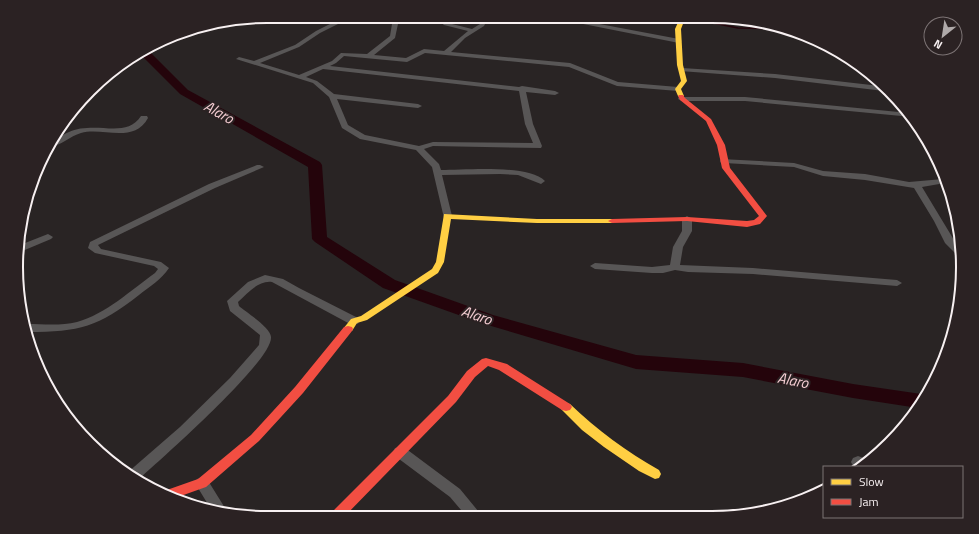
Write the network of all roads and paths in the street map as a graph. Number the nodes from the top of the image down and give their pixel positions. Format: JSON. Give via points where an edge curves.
{"nodes":[{"id":1,"x":336,"y":23,"type":"dead end"},
{"id":2,"x":395,"y":23,"type":"edge"},
{"id":3,"x":445,"y":23,"type":"edge"},
{"id":4,"x":483,"y":23,"type":"edge"},
{"id":5,"x":583,"y":23,"type":"edge"},
{"id":6,"x":681,"y":23,"type":"edge"},
{"id":7,"x":473,"y":31,"type":"junction"},
{"id":8,"x":679,"y":41,"type":"junction"},
{"id":9,"x":446,"y":53,"type":"junction"},
{"id":10,"x":369,"y":56,"type":"junction"},
{"id":11,"x":239,"y":59,"type":"dead end"},
{"id":12,"x":254,"y":63,"type":"junction"},
{"id":13,"x":321,"y":66,"type":"junction"},
{"id":14,"x":682,"y":70,"type":"junction"},
{"id":15,"x":300,"y":77,"type":"junction"},
{"id":16,"x":522,"y":88,"type":"junction"},
{"id":17,"x":878,"y":88,"type":"edge"},
{"id":18,"x":678,"y":89,"type":"junction"},
{"id":19,"x":554,"y":93,"type":"dead end"},
{"id":20,"x":332,"y":96,"type":"junction"},
{"id":21,"x":682,"y":99,"type":"junction"},
{"id":22,"x":418,"y":106,"type":"dead end"},
{"id":23,"x":902,"y":114,"type":"edge"},
{"id":24,"x":144,"y":118,"type":"dead end"},
{"id":25,"x":58,"y":142,"type":"edge"},
{"id":26,"x":419,"y":148,"type":"junction"},
{"id":27,"x":724,"y":161,"type":"junction"},
{"id":28,"x":260,"y":167,"type":"dead end"},
{"id":29,"x":438,"y":173,"type":"junction"},
{"id":30,"x":541,"y":181,"type":"dead end"},
{"id":31,"x":940,"y":182,"type":"edge"},
{"id":32,"x":916,"y":185,"type":"junction"},
{"id":33,"x":448,"y":216,"type":"junction"},
{"id":34,"x":687,"y":219,"type":"junction"},
{"id":35,"x":48,"y":237,"type":"dead end"},
{"id":36,"x":24,"y":247,"type":"edge"},
{"id":37,"x":955,"y":248,"type":"edge"},
{"id":38,"x":595,"y":266,"type":"dead end"},
{"id":39,"x":675,"y":267,"type":"junction"},
{"id":40,"x":897,"y":283,"type":"dead end"},
{"id":41,"x":354,"y":321,"type":"junction"},
{"id":42,"x":31,"y":328,"type":"edge"},
{"id":43,"x":400,"y":452,"type":"junction"},
{"id":44,"x":137,"y":473,"type":"edge"},
{"id":45,"x":655,"y":474,"type":"dead end"},
{"id":46,"x":202,"y":483,"type":"junction"},
{"id":47,"x":175,"y":492,"type":"edge"},
{"id":48,"x":216,"y":505,"type":"edge"},
{"id":49,"x":342,"y":511,"type":"edge"},
{"id":50,"x":471,"y":511,"type":"edge"}],
"edges":[{"from":1,"to":12,"type":"street","via":[[297,46]]},
{"from":2,"to":10,"type":"street","via":[[393,37]]},
{"from":3,"to":7,"type":"street"},
{"from":4,"to":7,"type":"street"},
{"from":5,"to":8,"type":"street"},
{"from":6,"to":8,"type":"street","via":[[678,29]]},
{"from":7,"to":9,"type":"street"},
{"from":8,"to":14,"type":"street"},
{"from":9,"to":10,"type":"street","via":[[424,51],[407,60]]},
{"from":9,"to":18,"type":"street","via":[[570,66],[617,84]]},
{"from":10,"to":13,"type":"street","via":[[343,54],[334,62]]},
{"from":11,"to":12,"type":"street"},
{"from":12,"to":15,"type":"street"},
{"from":13,"to":15,"type":"street"},
{"from":13,"to":16,"type":"street"},
{"from":14,"to":17,"type":"street","via":[[775,76]]},
{"from":14,"to":18,"type":"street","via":[[684,81]]},
{"from":15,"to":20,"type":"street","via":[[315,82]]},
{"from":16,"to":19,"type":"street"},
{"from":16,"to":26,"type":"street","via":[[529,124],[538,146],[433,144]]},
{"from":18,"to":21,"type":"street"},
{"from":20,"to":22,"type":"street"},
{"from":20,"to":26,"type":"street","via":[[345,126],[363,137]]},
{"from":21,"to":23,"type":"street","via":[[745,99]]},
{"from":21,"to":27,"type":"street","via":[[709,120],[721,145]]},
{"from":24,"to":25,"type":"street","via":[[138,126],[125,131],[85,130]]},
{"from":26,"to":29,"type":"street","via":[[436,166]]},
{"from":27,"to":32,"type":"street","via":[[794,165],[823,173]]},
{"from":27,"to":34,"type":"street","via":[[726,168],[762,212],[761,220],[753,224],[744,224]]},
{"from":28,"to":42,"type":"street","via":[[212,186],[93,244],[93,248],[98,250],[157,264],[164,268],[159,275],[103,315],[90,321],[64,328]]},
{"from":29,"to":30,"type":"street","via":[[519,172]]},
{"from":29,"to":33,"type":"street"},
{"from":31,"to":32,"type":"street"},
{"from":32,"to":37,"type":"street"},
{"from":33,"to":34,"type":"street","via":[[566,221]]},
{"from":33,"to":41,"type":"street","via":[[437,269],[364,318]]},
{"from":34,"to":39,"type":"street","via":[[687,231],[678,247]]},
{"from":35,"to":36,"type":"street"},
{"from":38,"to":39,"type":"street","via":[[652,270]]},
{"from":39,"to":40,"type":"street","via":[[803,274]]},
{"from":41,"to":44,"type":"street","via":[[273,279],[265,278],[258,281],[232,301],[234,308],[265,333],[264,346],[194,421]]},
{"from":41,"to":46,"type":"street","via":[[299,390],[255,438]]},
{"from":43,"to":45,"type":"street","via":[[452,399],[464,381],[486,362],[503,367],[566,406],[625,457]]},
{"from":43,"to":49,"type":"street"},
{"from":43,"to":50,"type":"street","via":[[455,493]]},
{"from":46,"to":47,"type":"street"},
{"from":46,"to":48,"type":"street"}]}
